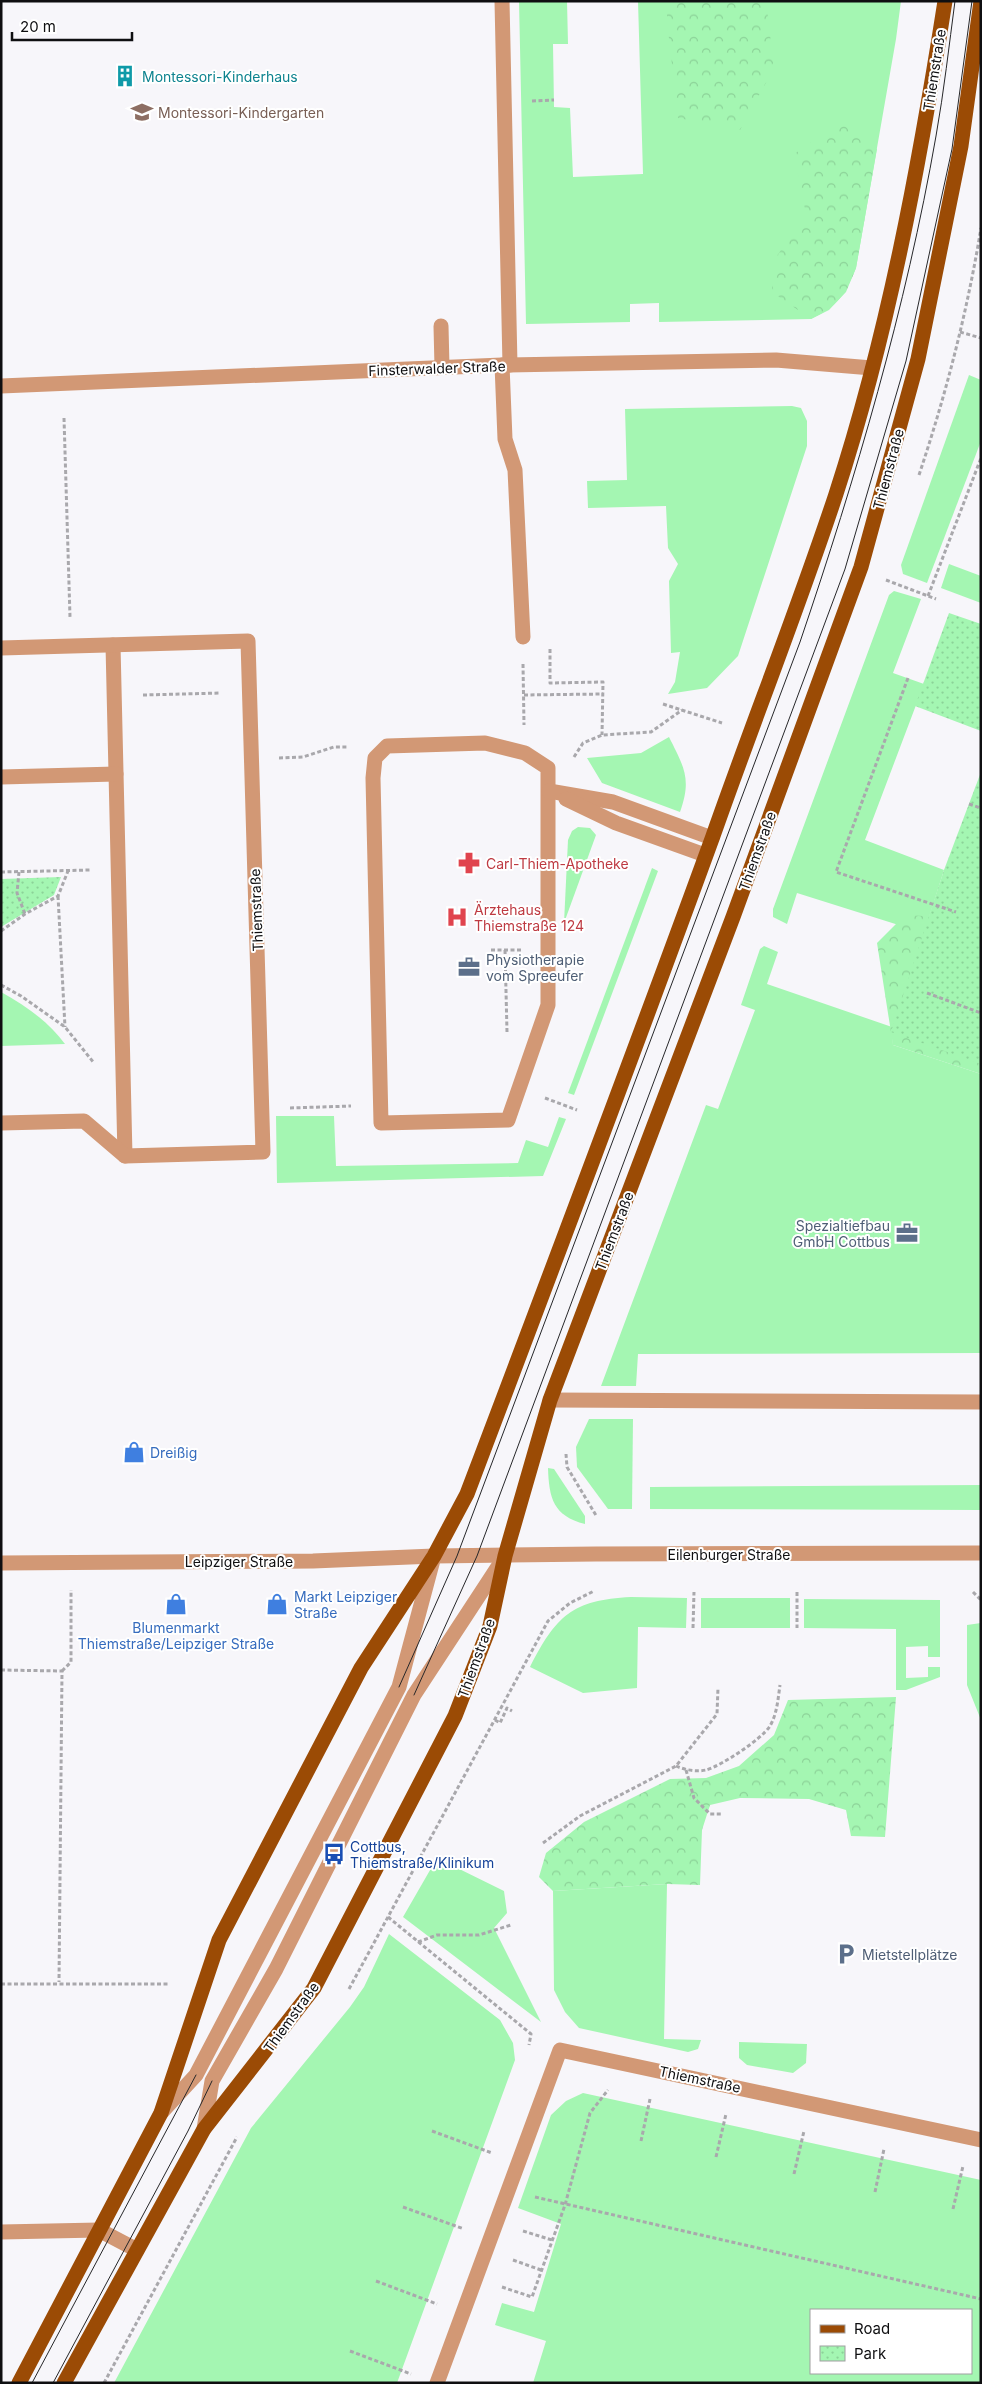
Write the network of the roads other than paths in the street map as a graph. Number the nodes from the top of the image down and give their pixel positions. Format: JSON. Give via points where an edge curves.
{"nodes":[{"id":1,"x":502,"y":1,"type":"edge"},
{"id":2,"x":945,"y":1,"type":"edge"},
{"id":3,"x":980,"y":1,"type":"edge"},
{"id":4,"x":441,"y":326,"type":"dead end"},
{"id":5,"x":506,"y":366,"type":"junction"},
{"id":6,"x":442,"y":368,"type":"junction"},
{"id":7,"x":872,"y":368,"type":"junction"},
{"id":8,"x":1,"y":386,"type":"edge"},
{"id":9,"x":523,"y":637,"type":"road end"},
{"id":10,"x":113,"y":645,"type":"junction"},
{"id":11,"x":1,"y":648,"type":"edge"},
{"id":12,"x":116,"y":774,"type":"junction"},
{"id":13,"x":1,"y":777,"type":"edge"},
{"id":14,"x":549,"y":791,"type":"junction"},
{"id":15,"x":712,"y":838,"type":"junction"},
{"id":16,"x":706,"y":855,"type":"junction"},
{"id":17,"x":1,"y":1123,"type":"edge"},
{"id":18,"x":125,"y":1156,"type":"junction"},
{"id":19,"x":550,"y":1400,"type":"junction"},
{"id":20,"x":981,"y":1402,"type":"edge"},
{"id":21,"x":981,"y":1553,"type":"edge"},
{"id":22,"x":434,"y":1556,"type":"junction"},
{"id":23,"x":477,"y":1556,"type":"joint"},
{"id":24,"x":504,"y":1556,"type":"junction"},
{"id":25,"x":1,"y":1564,"type":"edge"},
{"id":26,"x":161,"y":2113,"type":"junction"},
{"id":27,"x":204,"y":2129,"type":"junction"},
{"id":28,"x":981,"y":2140,"type":"edge"},
{"id":29,"x":99,"y":2230,"type":"junction"},
{"id":30,"x":1,"y":2232,"type":"edge"},
{"id":31,"x":137,"y":2250,"type":"junction"},
{"id":32,"x":19,"y":2383,"type":"edge"},
{"id":33,"x":64,"y":2383,"type":"edge"},
{"id":34,"x":438,"y":2383,"type":"edge"}],
"edges":[{"from":1,"to":5,"type":"street"},
{"from":2,"to":7,"type":"main road","name":"Thiemstraße","via":[[922,146]]},
{"from":3,"to":19,"type":"main road","name":"Thiemstraße","via":[[961,146],[918,360],[861,568]]},
{"from":4,"to":6,"type":"street"},
{"from":5,"to":6,"type":"street","name":"Finsterwalder Straße"},
{"from":5,"to":7,"type":"street","name":"Finsterwalder Straße","via":[[776,360]]},
{"from":5,"to":9,"type":"street","via":[[504,439],[515,470]]},
{"from":6,"to":8,"type":"street","name":"Finsterwalder Straße"},
{"from":7,"to":15,"type":"main road","name":"Thiemstraße","via":[[836,493]]},
{"from":10,"to":11,"type":"street","name":"Thiemstraße"},
{"from":10,"to":12,"type":"street"},
{"from":10,"to":18,"type":"street","name":"Thiemstraße","via":[[248,641],[262,1109],[263,1152]]},
{"from":12,"to":13,"type":"street"},
{"from":12,"to":18,"type":"street"},
{"from":14,"to":14,"type":"street","via":[[548,768],[525,753],[485,743],[386,746],[375,758],[372,778],[381,1123],[508,1120],[548,1006]]},
{"from":14,"to":15,"type":"street","via":[[614,802]]},
{"from":14,"to":16,"type":"street","via":[[613,830]]},
{"from":15,"to":16,"type":"main road","name":"Thiemstraße"},
{"from":16,"to":22,"type":"main road","name":"Thiemstraße","via":[[470,1486]]},
{"from":17,"to":18,"type":"street","via":[[84,1121]]},
{"from":19,"to":20,"type":"street"},
{"from":19,"to":24,"type":"main road","name":"Thiemstraße"},
{"from":21,"to":24,"type":"street","name":"Eilenburger Straße"},
{"from":22,"to":23,"type":"street","name":"Leipziger Straße"},
{"from":22,"to":25,"type":"street","name":"Leipziger Straße","via":[[313,1561]]},
{"from":22,"to":26,"type":"main road","name":"Thiemstraße","via":[[361,1668],[219,1940]]},
{"from":22,"to":26,"type":"street","via":[[399,1687],[196,2076]]},
{"from":23,"to":24,"type":"street","name":"Eilenburger Straße"},
{"from":24,"to":27,"type":"street","via":[[414,1695],[276,1969],[212,2081]]},
{"from":24,"to":27,"type":"main road","name":"Thiemstraße","via":[[490,1626],[456,1716],[314,1988]]},
{"from":26,"to":29,"type":"main road","name":"Thiemstraße"},
{"from":27,"to":31,"type":"main road","name":"Thiemstraße"},
{"from":28,"to":34,"type":"street","name":"Thiemstraße","via":[[560,2050]]},
{"from":29,"to":30,"type":"street"},
{"from":29,"to":31,"type":"street"},
{"from":29,"to":32,"type":"main road","name":"Thiemstraße"},
{"from":31,"to":33,"type":"main road","name":"Thiemstraße"}]}
